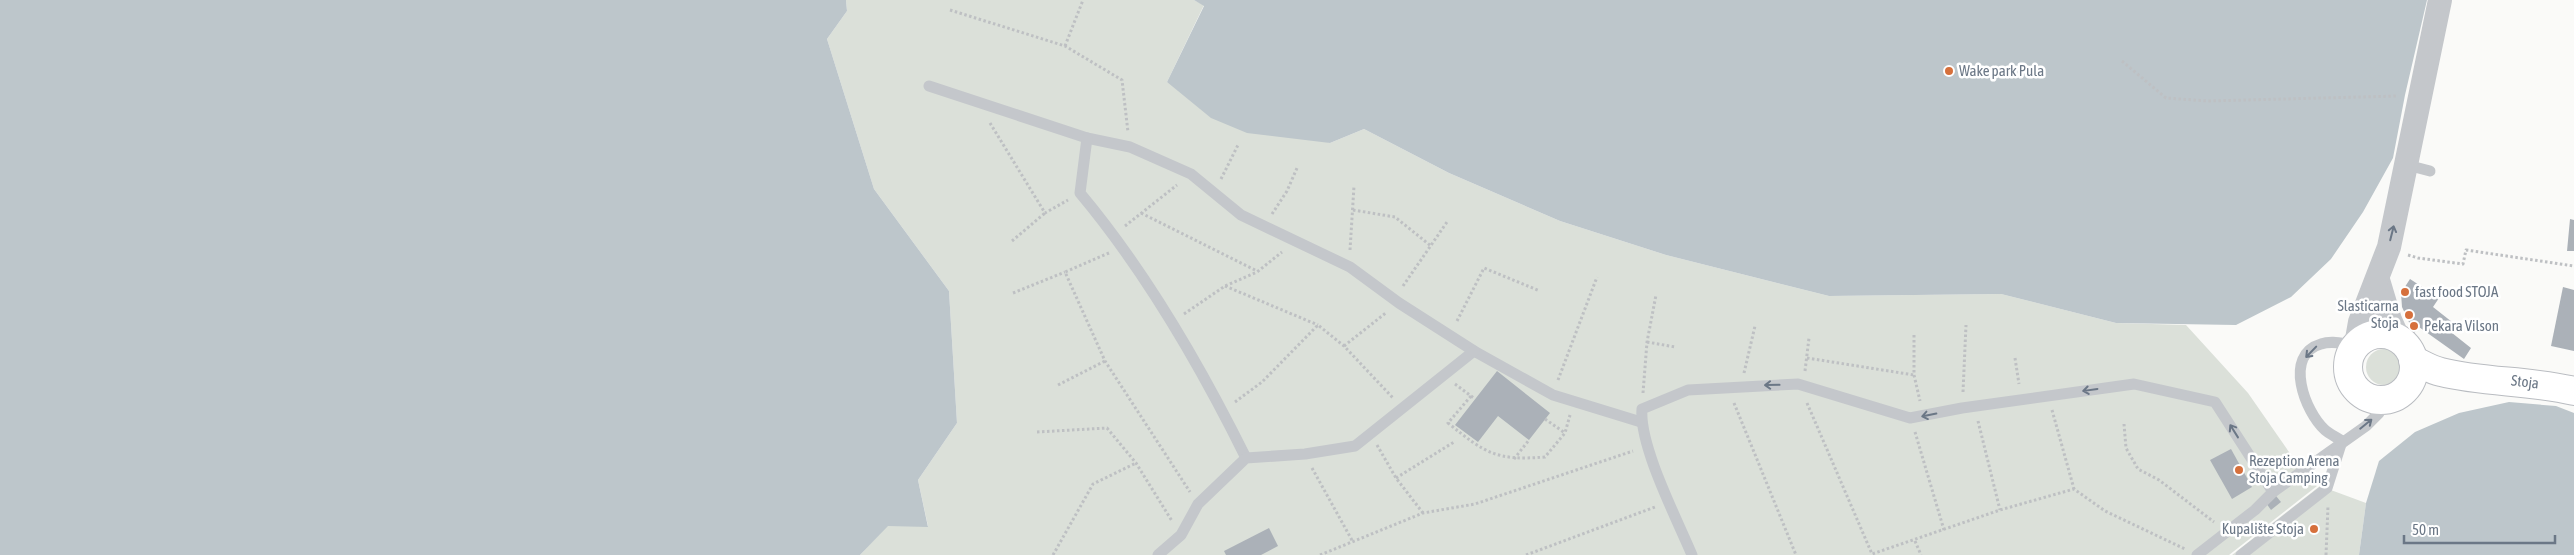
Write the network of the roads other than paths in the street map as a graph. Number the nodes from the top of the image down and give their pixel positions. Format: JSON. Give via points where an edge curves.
{"nodes":[{"id":1,"x":2440,"y":0,"type":"edge"},
{"id":2,"x":929,"y":86,"type":"dead end"},
{"id":3,"x":1087,"y":138,"type":"junction"},
{"id":4,"x":2378,"y":280,"type":"junction"},
{"id":5,"x":2356,"y":345,"type":"junction"},
{"id":6,"x":2406,"y":350,"type":"junction"},
{"id":7,"x":1474,"y":351,"type":"junction"},
{"id":8,"x":2476,"y":379,"type":"junction"},
{"id":9,"x":2574,"y":391,"type":"edge"},
{"id":10,"x":2392,"y":396,"type":"junction"},
{"id":11,"x":1641,"y":422,"type":"junction"},
{"id":12,"x":2342,"y":441,"type":"junction"},
{"id":13,"x":1246,"y":458,"type":"junction"},
{"id":14,"x":2273,"y":492,"type":"junction"},
{"id":15,"x":1158,"y":555,"type":"edge"},
{"id":16,"x":1692,"y":555,"type":"edge"},
{"id":17,"x":2197,"y":555,"type":"edge"},
{"id":18,"x":2240,"y":555,"type":"edge"}],
"edges":[{"from":4,"to":1,"type":"street","one_way":true,"via":[[2419,168]]},
{"from":2,"to":3,"type":"lane"},
{"from":3,"to":7,"type":"lane","via":[[1130,147],[1191,174],[1241,215],[1350,267]]},
{"from":3,"to":13,"type":"lane","via":[[1080,192],[1115,234],[1172,323]]},
{"from":4,"to":5,"type":"street","via":[[2360,322]]},
{"from":4,"to":6,"type":"street","via":[[2390,320]]},
{"from":5,"to":6,"type":"main road","via":[[2372,335],[2381,334]]},
{"from":5,"to":10,"type":"main road","via":[[2347,366],[2354,386],[2371,399]]},
{"from":5,"to":12,"type":"lane","one_way":true,"via":[[2319,344],[2301,363],[2300,378],[2313,415],[2325,430]]},
{"from":6,"to":8,"type":"main road","via":[[2438,372]]},
{"from":6,"to":10,"type":"main road","via":[[2413,375]]},
{"from":7,"to":11,"type":"lane","via":[[1553,395]]},
{"from":7,"to":13,"type":"lane","via":[[1355,446]]},
{"from":8,"to":9,"type":"main road","name":"Stoja","via":[[2529,382]]},
{"from":8,"to":10,"type":"main road"},
{"from":12,"to":10,"type":"lane","one_way":true,"via":[[2366,426]]},
{"from":14,"to":11,"type":"lane","one_way":true,"via":[[2215,402],[2134,384],[1910,418],[1801,384],[1688,390],[1642,409]]},
{"from":11,"to":16,"type":"lane"},
{"from":12,"to":14,"type":"lane"},
{"from":12,"to":18,"type":"lane","via":[[2327,488]]},
{"from":13,"to":15,"type":"lane","via":[[1198,504],[1181,535]]},
{"from":14,"to":17,"type":"lane"}]}
